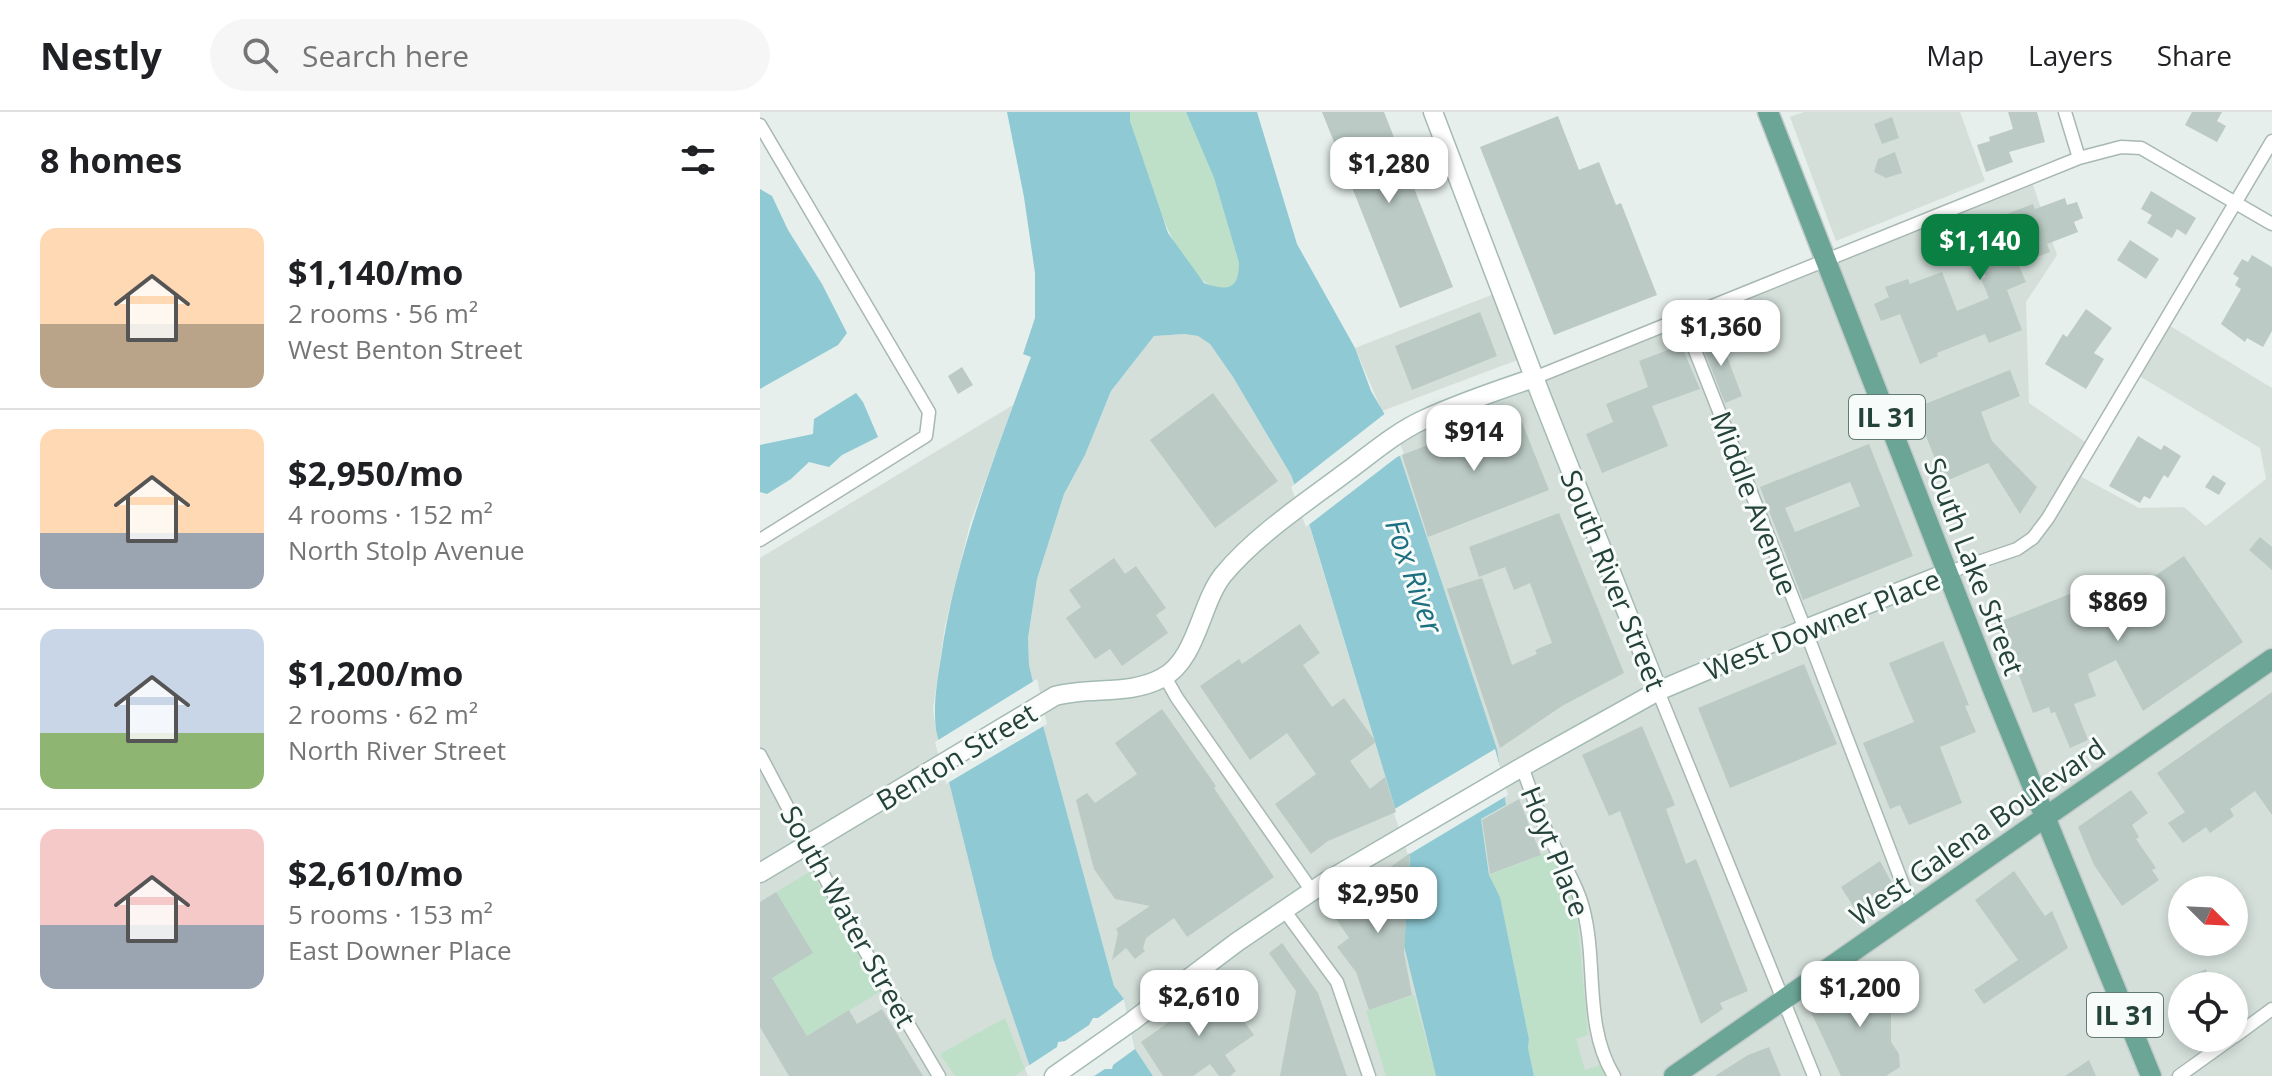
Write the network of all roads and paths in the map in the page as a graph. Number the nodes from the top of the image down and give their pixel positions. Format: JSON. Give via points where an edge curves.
{"nodes":[{"id":1,"x":1433,"y":112,"type":"edge"},
{"id":2,"x":1768,"y":112,"type":"edge"},
{"id":3,"x":2065,"y":112,"type":"edge"},
{"id":4,"x":760,"y":125,"type":"edge"},
{"id":5,"x":2272,"y":141,"type":"edge"},
{"id":6,"x":2079,"y":158,"type":"junction"},
{"id":7,"x":2236,"y":203,"type":"junction"},
{"id":8,"x":2272,"y":224,"type":"edge"},
{"id":9,"x":1827,"y":261,"type":"junction"},
{"id":10,"x":1683,"y":320,"type":"junction"},
{"id":11,"x":1534,"y":378,"type":"junction"},
{"id":12,"x":760,"y":540,"type":"edge"},
{"id":13,"x":1949,"y":572,"type":"junction"},
{"id":14,"x":1805,"y":629,"type":"junction"},
{"id":15,"x":2272,"y":659,"type":"edge"},
{"id":16,"x":1165,"y":677,"type":"junction"},
{"id":17,"x":1658,"y":691,"type":"junction"},
{"id":18,"x":760,"y":755,"type":"edge"},
{"id":19,"x":1522,"y":767,"type":"junction"},
{"id":20,"x":2044,"y":816,"type":"junction"},
{"id":21,"x":808,"y":843,"type":"junction"},
{"id":22,"x":760,"y":873,"type":"edge"},
{"id":23,"x":1312,"y":891,"type":"junction"},
{"id":24,"x":1284,"y":910,"type":"junction"},
{"id":25,"x":1913,"y":911,"type":"junction"},
{"id":26,"x":1784,"y":1000,"type":"junction"},
{"id":27,"x":2272,"y":1009,"type":"edge"},
{"id":28,"x":2248,"y":1026,"type":"edge"},
{"id":29,"x":2212,"y":1052,"type":"edge"},
{"id":30,"x":939,"y":1076,"type":"edge"},
{"id":31,"x":1054,"y":1076,"type":"edge"},
{"id":32,"x":1369,"y":1076,"type":"edge"},
{"id":33,"x":1614,"y":1076,"type":"edge"},
{"id":34,"x":1674,"y":1076,"type":"edge"},
{"id":35,"x":1814,"y":1076,"type":"edge"},
{"id":36,"x":2151,"y":1076,"type":"edge"},
{"id":37,"x":2179,"y":1076,"type":"edge"}],
"edges":[{"from":1,"to":11,"type":"street","name":"South River Street"},
{"from":2,"to":9,"type":"main road","name":"South Lake Street","number":"IL 31"},
{"from":3,"to":6,"type":"street"},
{"from":4,"to":12,"type":"street","via":[[929,412],[926,436]]},
{"from":5,"to":7,"type":"street","name":"West Downer Place"},
{"from":6,"to":7,"type":"street","via":[[2121,147],[2141,148]]},
{"from":6,"to":9,"type":"street"},
{"from":7,"to":8,"type":"street"},
{"from":7,"to":13,"type":"street","name":"West Downer Place","via":[[2033,538],[2017,549]]},
{"from":9,"to":10,"type":"street"},
{"from":9,"to":13,"type":"main road","name":"South Lake Street","number":"IL 31"},
{"from":10,"to":11,"type":"street"},
{"from":10,"to":14,"type":"street","name":"Middle Avenue"},
{"from":11,"to":16,"type":"street","via":[[1425,419],[1294,512],[1223,575],[1188,650]]},
{"from":11,"to":17,"type":"street","name":"South River Street"},
{"from":13,"to":14,"type":"street","name":"West Downer Place"},
{"from":13,"to":20,"type":"main road","name":"South Lake Street","number":"IL 31"},
{"from":14,"to":17,"type":"street","name":"West Downer Place"},
{"from":14,"to":25,"type":"street","name":"Middle Avenue"},
{"from":15,"to":20,"type":"main road","name":"West Galena Boulevard"},
{"from":16,"to":21,"type":"street","name":"Benton Street","via":[[1134,689],[1088,689],[1055,696]]},
{"from":16,"to":23,"type":"street"},
{"from":17,"to":19,"type":"street","name":"West Downer Place"},
{"from":17,"to":26,"type":"street","name":"South River Street"},
{"from":18,"to":21,"type":"street","name":"South Water Street"},
{"from":19,"to":23,"type":"street","name":"West Downer Place"},
{"from":19,"to":33,"type":"street","name":"Hoyt Place","via":[[1583,906],[1599,1044]]},
{"from":20,"to":25,"type":"main road","name":"West Galena Boulevard"},
{"from":20,"to":36,"type":"main road","number":"IL 31"},
{"from":21,"to":22,"type":"street","name":"Benton Street"},
{"from":21,"to":30,"type":"street","name":"South Water Street"},
{"from":23,"to":24,"type":"street","name":"West Downer Place"},
{"from":24,"to":31,"type":"street","name":"West Downer Place"},
{"from":24,"to":32,"type":"street","via":[[1337,982]]},
{"from":25,"to":26,"type":"main road","name":"West Galena Boulevard"},
{"from":26,"to":34,"type":"main road","name":"West Galena Boulevard"},
{"from":26,"to":35,"type":"street","name":"South River Street"},
{"from":27,"to":28,"type":"street"},
{"from":29,"to":37,"type":"street"}]}
